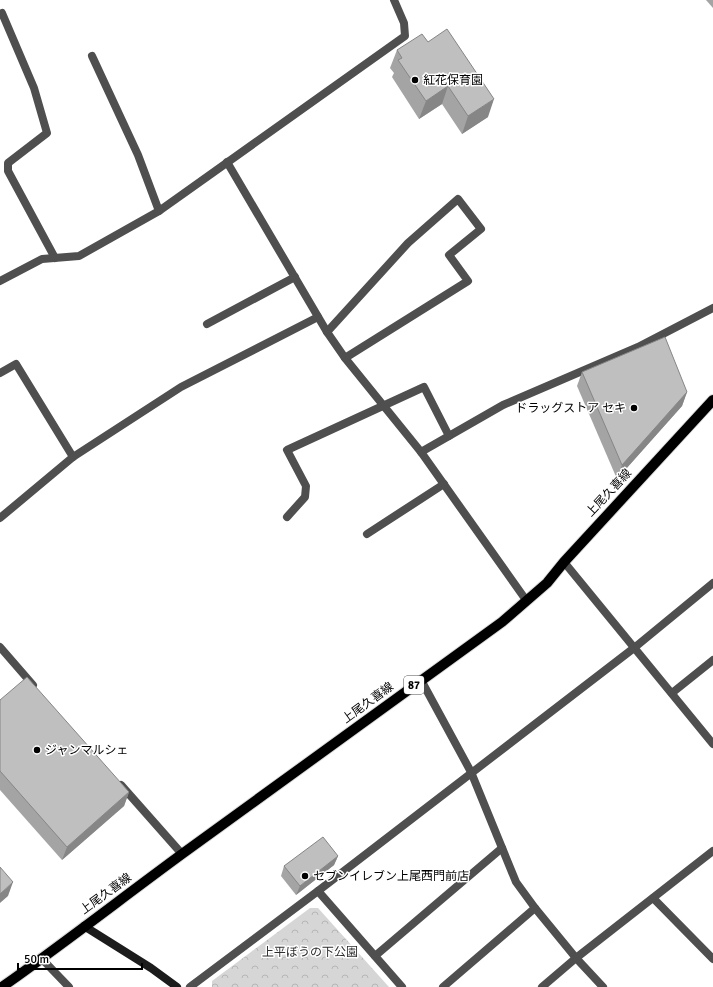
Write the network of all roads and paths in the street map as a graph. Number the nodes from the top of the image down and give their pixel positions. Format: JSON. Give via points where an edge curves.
{"nodes":[{"id":1,"x":394,"y":0,"type":"edge"},
{"id":2,"x":0,"y":14,"type":"edge"},
{"id":3,"x":92,"y":56,"type":"dead end"},
{"id":4,"x":227,"y":162,"type":"junction"},
{"id":5,"x":159,"y":211,"type":"junction"},
{"id":6,"x":55,"y":258,"type":"junction"},
{"id":7,"x":295,"y":276,"type":"junction"},
{"id":8,"x":0,"y":281,"type":"edge"},
{"id":9,"x":713,"y":308,"type":"edge"},
{"id":10,"x":318,"y":317,"type":"junction"},
{"id":11,"x":207,"y":324,"type":"dead end"},
{"id":12,"x":327,"y":332,"type":"junction"},
{"id":13,"x":345,"y":358,"type":"junction"},
{"id":14,"x":0,"y":373,"type":"edge"},
{"id":15,"x":713,"y":400,"type":"edge"},
{"id":16,"x":384,"y":406,"type":"junction"},
{"id":17,"x":448,"y":436,"type":"junction"},
{"id":18,"x":421,"y":452,"type":"junction"},
{"id":19,"x":73,"y":457,"type":"junction"},
{"id":20,"x":444,"y":484,"type":"junction"},
{"id":21,"x":287,"y":517,"type":"dead end"},
{"id":22,"x":0,"y":518,"type":"edge"},
{"id":23,"x":367,"y":534,"type":"dead end"},
{"id":24,"x":564,"y":562,"type":"junction"},
{"id":25,"x":713,"y":582,"type":"edge"},
{"id":26,"x":526,"y":600,"type":"junction"},
{"id":27,"x":0,"y":647,"type":"edge"},
{"id":28,"x":634,"y":648,"type":"junction"},
{"id":29,"x":713,"y":660,"type":"edge"},
{"id":30,"x":421,"y":680,"type":"junction"},
{"id":31,"x":36,"y":688,"type":"edge"},
{"id":32,"x":672,"y":693,"type":"junction"},
{"id":33,"x":713,"y":744,"type":"edge"},
{"id":34,"x":471,"y":772,"type":"junction"},
{"id":35,"x":114,"y":777,"type":"edge"},
{"id":36,"x":502,"y":848,"type":"junction"},
{"id":37,"x":713,"y":851,"type":"edge"},
{"id":38,"x":182,"y":854,"type":"junction"},
{"id":39,"x":318,"y":891,"type":"junction"},
{"id":40,"x":653,"y":898,"type":"junction"},
{"id":41,"x":536,"y":908,"type":"junction"},
{"id":42,"x":82,"y":928,"type":"junction"},
{"id":43,"x":375,"y":956,"type":"junction"},
{"id":44,"x":576,"y":958,"type":"junction"},
{"id":45,"x":42,"y":959,"type":"junction"},
{"id":46,"x":713,"y":959,"type":"edge"},
{"id":47,"x":2,"y":987,"type":"edge"},
{"id":48,"x":69,"y":987,"type":"edge"},
{"id":49,"x":176,"y":987,"type":"edge"},
{"id":50,"x":190,"y":987,"type":"edge"},
{"id":51,"x":402,"y":987,"type":"edge"},
{"id":52,"x":444,"y":987,"type":"edge"},
{"id":53,"x":542,"y":987,"type":"edge"},
{"id":54,"x":603,"y":987,"type":"edge"}],
"edges":[{"from":1,"to":4,"type":"street","via":[[404,23],[405,36]]},
{"from":2,"to":6,"type":"street","via":[[2,13],[34,88],[47,133],[8,164],[8,171]]},
{"from":3,"to":5,"type":"street","via":[[138,155]]},
{"from":4,"to":5,"type":"street"},
{"from":4,"to":7,"type":"street"},
{"from":5,"to":6,"type":"street","via":[[79,256]]},
{"from":6,"to":8,"type":"street","via":[[42,259]]},
{"from":7,"to":10,"type":"street"},
{"from":7,"to":11,"type":"street"},
{"from":9,"to":17,"type":"street","via":[[638,347],[503,405]]},
{"from":10,"to":12,"type":"street"},
{"from":10,"to":19,"type":"street","via":[[181,387]]},
{"from":12,"to":13,"type":"street"},
{"from":12,"to":13,"type":"street","via":[[408,243],[458,199],[481,229],[449,255],[468,281]]},
{"from":13,"to":16,"type":"street"},
{"from":14,"to":19,"type":"street","via":[[16,364]]},
{"from":15,"to":24,"type":"main road","name":"上尾久喜線","number":"87"},
{"from":16,"to":17,"type":"street","via":[[424,387]]},
{"from":16,"to":18,"type":"street"},
{"from":16,"to":21,"type":"street","via":[[287,450],[306,486],[305,497]]},
{"from":17,"to":18,"type":"street"},
{"from":18,"to":20,"type":"street"},
{"from":19,"to":22,"type":"street"},
{"from":20,"to":23,"type":"street"},
{"from":20,"to":26,"type":"street"},
{"from":24,"to":26,"type":"main road","name":"上尾久喜線","number":"87","via":[[547,583]]},
{"from":24,"to":28,"type":"street"},
{"from":25,"to":28,"type":"street"},
{"from":26,"to":30,"type":"main road","name":"上尾久喜線","number":"87","via":[[502,622]]},
{"from":27,"to":31,"type":"street"},
{"from":28,"to":32,"type":"street"},
{"from":28,"to":34,"type":"street"},
{"from":29,"to":32,"type":"street"},
{"from":30,"to":34,"type":"street"},
{"from":30,"to":38,"type":"main road","name":"上尾久喜線","number":"87"},
{"from":32,"to":33,"type":"street"},
{"from":34,"to":36,"type":"street"},
{"from":34,"to":39,"type":"street"},
{"from":35,"to":38,"type":"street"},
{"from":36,"to":41,"type":"street","via":[[516,882]]},
{"from":36,"to":43,"type":"street"},
{"from":37,"to":40,"type":"street"},
{"from":38,"to":42,"type":"main road","name":"上尾久喜線","number":"87"},
{"from":39,"to":43,"type":"street"},
{"from":39,"to":50,"type":"street"},
{"from":40,"to":44,"type":"street"},
{"from":40,"to":46,"type":"street"},
{"from":41,"to":44,"type":"street"},
{"from":41,"to":52,"type":"street"},
{"from":42,"to":45,"type":"main road","name":"上尾久喜線","number":"87"},
{"from":42,"to":49,"type":"street","via":[[151,968]]},
{"from":43,"to":51,"type":"street"},
{"from":44,"to":53,"type":"street"},
{"from":44,"to":54,"type":"street"},
{"from":45,"to":47,"type":"main road","name":"上尾久喜線","number":"87"},
{"from":45,"to":48,"type":"street"}]}
